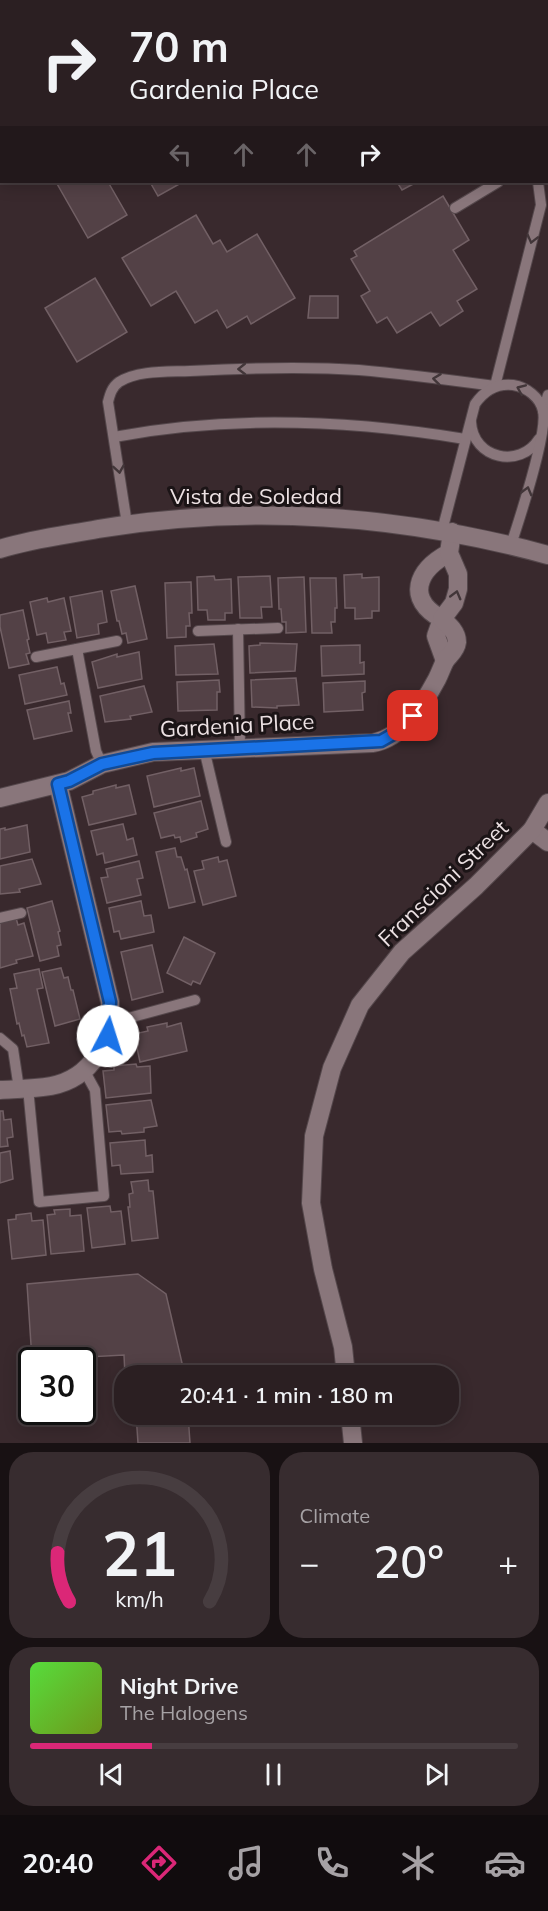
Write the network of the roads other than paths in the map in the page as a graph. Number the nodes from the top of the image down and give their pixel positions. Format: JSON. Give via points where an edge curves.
{"nodes":[{"id":1,"x":496,"y":183,"type":"edge"},
{"id":2,"x":538,"y":183,"type":"edge"},
{"id":3,"x":455,"y":208,"type":"dead end"},
{"id":4,"x":495,"y":386,"type":"junction"},
{"id":5,"x":548,"y":395,"type":"edge"},
{"id":6,"x":543,"y":411,"type":"junction"},
{"id":7,"x":471,"y":417,"type":"junction"},
{"id":8,"x":541,"y":436,"type":"junction"},
{"id":9,"x":114,"y":437,"type":"junction"},
{"id":10,"x":465,"y":439,"type":"junction"},
{"id":11,"x":128,"y":524,"type":"junction"},
{"id":12,"x":447,"y":532,"type":"junction"},
{"id":13,"x":511,"y":545,"type":"junction"},
{"id":14,"x":0,"y":549,"type":"edge"},
{"id":15,"x":449,"y":553,"type":"junction"},
{"id":16,"x":548,"y":555,"type":"edge"},
{"id":17,"x":442,"y":619,"type":"junction"},
{"id":18,"x":278,"y":628,"type":"dead end"},
{"id":19,"x":238,"y":629,"type":"junction"},
{"id":20,"x":198,"y":631,"type":"dead end"},
{"id":21,"x":117,"y":641,"type":"dead end"},
{"id":22,"x":77,"y":649,"type":"junction"},
{"id":23,"x":36,"y":657,"type":"dead end"},
{"id":24,"x":240,"y":748,"type":"junction"},
{"id":25,"x":204,"y":749,"type":"junction"},
{"id":26,"x":102,"y":764,"type":"junction"},
{"id":27,"x":58,"y":784,"type":"junction"},
{"id":28,"x":0,"y":798,"type":"edge"},
{"id":29,"x":548,"y":803,"type":"edge"},
{"id":30,"x":532,"y":830,"type":"junction"},
{"id":31,"x":226,"y":842,"type":"dead end"},
{"id":32,"x":548,"y":842,"type":"edge"},
{"id":33,"x":21,"y":913,"type":"dead end"},
{"id":34,"x":0,"y":918,"type":"edge"},
{"id":35,"x":195,"y":1000,"type":"dead end"},
{"id":36,"x":110,"y":1023,"type":"junction"},
{"id":37,"x":0,"y":1038,"type":"edge"},
{"id":38,"x":84,"y":1070,"type":"junction"},
{"id":39,"x":23,"y":1088,"type":"junction"},
{"id":40,"x":0,"y":1090,"type":"edge"},
{"id":41,"x":345,"y":1365,"type":"edge"},
{"id":42,"x":351,"y":1425,"type":"edge"},
{"id":43,"x":353,"y":1443,"type":"edge"}],
"edges":[{"from":1,"to":3,"type":"lane"},
{"from":2,"to":4,"type":"lane","one_way":true,"via":[[541,205]]},
{"from":6,"to":4,"type":"lane","one_way":true,"via":[[529,391],[505,384]]},
{"from":4,"to":7,"type":"lane","via":[[482,394]]},
{"from":4,"to":9,"type":"lane","one_way":true,"via":[[322,369],[140,375],[118,383],[111,391],[108,402]]},
{"from":5,"to":6,"type":"lane"},
{"from":6,"to":8,"type":"lane"},
{"from":7,"to":8,"type":"lane","via":[[475,439],[492,455],[503,458],[525,453]]},
{"from":7,"to":10,"type":"lane"},
{"from":13,"to":8,"type":"lane","one_way":true},
{"from":9,"to":10,"type":"lane","via":[[268,421],[358,426]]},
{"from":9,"to":11,"type":"lane","one_way":true},
{"from":10,"to":12,"type":"lane"},
{"from":11,"to":12,"type":"street","name":"Vista de Soledad","via":[[287,515],[367,520]]},
{"from":11,"to":14,"type":"street","name":"Vista de Soledad"},
{"from":12,"to":13,"type":"street","name":"Vista de Soledad"},
{"from":12,"to":15,"type":"street"},
{"from":13,"to":16,"type":"street","name":"Vista de Soledad"},
{"from":17,"to":15,"type":"street","one_way":true,"via":[[454,603],[459,582]]},
{"from":15,"to":17,"type":"street","via":[[428,568],[419,588],[424,605]]},
{"from":17,"to":24,"type":"street","name":"Gardenia Place","via":[[436,636],[445,661],[426,697],[402,729],[381,741]]},
{"from":18,"to":19,"type":"lane"},
{"from":19,"to":20,"type":"lane"},
{"from":19,"to":24,"type":"lane"},
{"from":21,"to":22,"type":"lane"},
{"from":22,"to":23,"type":"lane"},
{"from":22,"to":26,"type":"lane","via":[[96,751]]},
{"from":24,"to":25,"type":"street","name":"Gardenia Place"},
{"from":25,"to":26,"type":"street","name":"Gardenia Place","via":[[153,753]]},
{"from":25,"to":31,"type":"lane"},
{"from":26,"to":27,"type":"street","name":"Gardenia Place"},
{"from":27,"to":28,"type":"street","name":"Gardenia Place"},
{"from":27,"to":36,"type":"street","via":[[110,1002]]},
{"from":29,"to":30,"type":"street","name":"Franscioni Street"},
{"from":30,"to":32,"type":"street"},
{"from":30,"to":41,"type":"street","name":"Franscioni Street","via":[[402,951],[360,1005],[332,1068],[314,1136],[311,1203]]},
{"from":33,"to":34,"type":"lane"},
{"from":35,"to":36,"type":"lane"},
{"from":36,"to":38,"type":"street","via":[[102,1048]]},
{"from":37,"to":39,"type":"lane","via":[[13,1049]]},
{"from":38,"to":39,"type":"street","via":[[64,1082]]},
{"from":38,"to":39,"type":"lane","via":[[95,1090],[104,1196],[39,1202]]},
{"from":39,"to":40,"type":"street"},
{"from":42,"to":43,"type":"street"}]}
